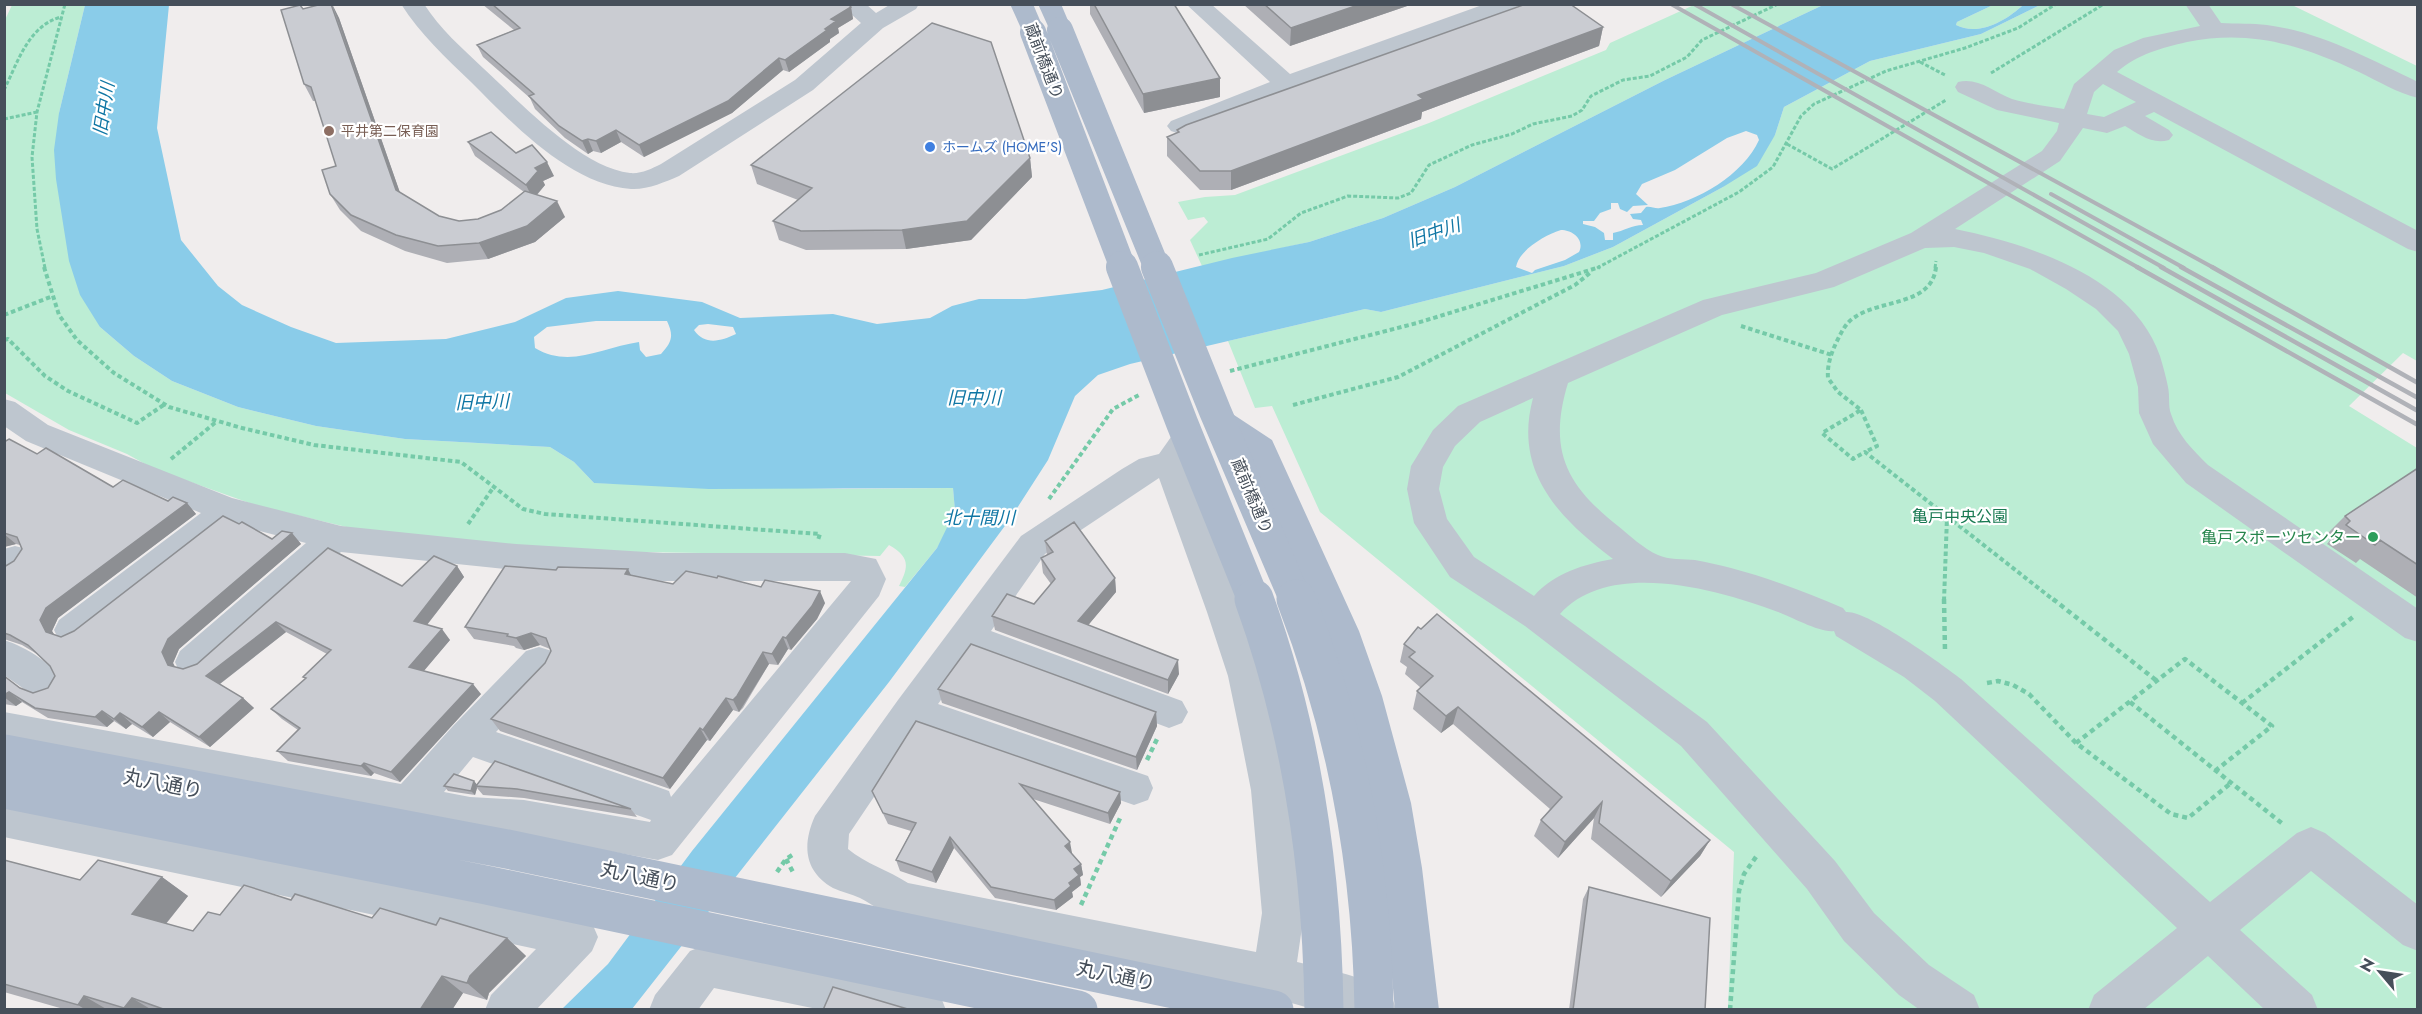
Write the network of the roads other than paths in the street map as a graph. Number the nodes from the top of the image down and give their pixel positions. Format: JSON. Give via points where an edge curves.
{"nodes":[{"id":1,"x":412,"y":4,"type":"edge"},
{"id":2,"x":852,"y":4,"type":"edge"},
{"id":3,"x":908,"y":4,"type":"edge"},
{"id":4,"x":1197,"y":4,"type":"edge"},
{"id":5,"x":1508,"y":4,"type":"edge"},
{"id":6,"x":2196,"y":4,"type":"edge"},
{"id":7,"x":1041,"y":18,"type":"edge"},
{"id":8,"x":875,"y":23,"type":"junction"},
{"id":9,"x":2214,"y":30,"type":"junction"},
{"id":10,"x":2101,"y":73,"type":"junction"},
{"id":11,"x":1286,"y":84,"type":"junction"},
{"id":12,"x":1967,"y":87,"type":"dead end"},
{"id":13,"x":2418,"y":91,"type":"edge"},
{"id":14,"x":2155,"y":102,"type":"junction"},
{"id":15,"x":2127,"y":117,"type":"junction"},
{"id":16,"x":2074,"y":118,"type":"junction"},
{"id":17,"x":1180,"y":126,"type":"edge"},
{"id":18,"x":2160,"y":135,"type":"dead end"},
{"id":19,"x":1921,"y":239,"type":"junction"},
{"id":20,"x":2418,"y":243,"type":"edge"},
{"id":21,"x":1555,"y":377,"type":"junction"},
{"id":22,"x":4,"y":410,"type":"edge"},
{"id":23,"x":1220,"y":422,"type":"junction"},
{"id":24,"x":1179,"y":449,"type":"junction"},
{"id":25,"x":228,"y":510,"type":"junction"},
{"id":26,"x":334,"y":538,"type":"junction"},
{"id":27,"x":1649,"y":567,"type":"junction"},
{"id":28,"x":1537,"y":616,"type":"junction"},
{"id":29,"x":2418,"y":628,"type":"edge"},
{"id":30,"x":72,"y":630,"type":"edge"},
{"id":31,"x":967,"y":637,"type":"junction"},
{"id":32,"x":4,"y":655,"type":"edge"},
{"id":33,"x":193,"y":662,"type":"dead end"},
{"id":34,"x":539,"y":662,"type":"dead end"},
{"id":35,"x":46,"y":685,"type":"dead end"},
{"id":36,"x":911,"y":711,"type":"junction"},
{"id":37,"x":1169,"y":712,"type":"road end"},
{"id":38,"x":4,"y":728,"type":"edge"},
{"id":39,"x":466,"y":738,"type":"junction"},
{"id":40,"x":4,"y":754,"type":"edge"},
{"id":41,"x":1134,"y":788,"type":"road end"},
{"id":42,"x":4,"y":789,"type":"edge"},
{"id":43,"x":410,"y":803,"type":"junction"},
{"id":44,"x":655,"y":804,"type":"dead end"},
{"id":45,"x":470,"y":815,"type":"junction"},
{"id":46,"x":4,"y":819,"type":"edge"},
{"id":47,"x":900,"y":901,"type":"junction"},
{"id":48,"x":416,"y":902,"type":"junction"},
{"id":49,"x":2209,"y":930,"type":"junction"},
{"id":50,"x":2418,"y":931,"type":"edge"},
{"id":51,"x":1274,"y":993,"type":"edge"},
{"id":52,"x":863,"y":996,"type":"junction"},
{"id":53,"x":506,"y":1010,"type":"edge"},
{"id":54,"x":670,"y":1010,"type":"edge"},
{"id":55,"x":925,"y":1010,"type":"edge"},
{"id":56,"x":1078,"y":1010,"type":"edge"},
{"id":57,"x":1324,"y":1010,"type":"edge"},
{"id":58,"x":1374,"y":1010,"type":"edge"},
{"id":59,"x":1417,"y":1010,"type":"edge"},
{"id":60,"x":1959,"y":1010,"type":"edge"},
{"id":61,"x":2109,"y":1010,"type":"edge"},
{"id":62,"x":2297,"y":1010,"type":"edge"}],
"edges":[{"from":1,"to":8,"type":"street","via":[[454,54],[540,135],[578,160],[628,180],[656,177],[670,170],[795,91]]},
{"from":2,"to":8,"type":"street"},
{"from":3,"to":8,"type":"street"},
{"from":4,"to":11,"type":"street"},
{"from":5,"to":11,"type":"street"},
{"from":6,"to":9,"type":"street"},
{"from":7,"to":23,"type":"main road","name":"蔵前橋通り","bridge":true},
{"from":7,"to":24,"type":"main road","name":"蔵前橋通り","bridge":true},
{"from":9,"to":10,"type":"street","via":[[2151,43],[2122,55]]},
{"from":9,"to":13,"type":"street","via":[[2267,32],[2297,39]]},
{"from":10,"to":14,"type":"street"},
{"from":10,"to":16,"type":"street","via":[[2083,89]]},
{"from":11,"to":17,"type":"street"},
{"from":12,"to":16,"type":"street","via":[[2006,105]]},
{"from":14,"to":15,"type":"street"},
{"from":14,"to":20,"type":"street"},
{"from":15,"to":16,"type":"street","via":[[2108,125]]},
{"from":15,"to":18,"type":"street"},
{"from":16,"to":19,"type":"street","via":[[2051,156]]},
{"from":19,"to":21,"type":"street","via":[[1824,280],[1713,307]]},
{"from":19,"to":29,"type":"street","via":[[1953,238],[1990,245],[2040,263],[2106,302],[2130,326],[2144,354],[2155,412],[2169,444],[2197,474]]},
{"from":21,"to":27,"type":"street","via":[[1543,437],[1556,484],[1577,512]]},
{"from":21,"to":28,"type":"street","via":[[1469,414],[1444,438],[1427,466],[1423,489],[1431,523],[1462,567]]},
{"from":22,"to":25,"type":"street","via":[[37,433]]},
{"from":23,"to":58,"type":"main road","name":"蔵前橋通り","bridge":true,"via":[[1285,574],[1317,657],[1333,713],[1353,799],[1368,902]]},
{"from":23,"to":59,"type":"main road","via":[[1261,447],[1341,631],[1364,696],[1402,868]]},
{"from":24,"to":31,"type":"street","via":[[1033,545]]},
{"from":24,"to":51,"type":"street","via":[[1246,676],[1269,790],[1283,913]]},
{"from":24,"to":57,"type":"main road","name":"蔵前橋通り","bridge":true,"via":[[1228,532],[1281,683],[1317,862],[1324,940]]},
{"from":25,"to":26,"type":"street"},
{"from":25,"to":30,"type":"street"},
{"from":26,"to":33,"type":"street"},
{"from":26,"to":45,"type":"street","via":[[663,567],[864,569],[869,579],[658,842],[524,818]]},
{"from":27,"to":28,"type":"street","via":[[1598,575],[1562,591]]},
{"from":27,"to":49,"type":"street","via":[[1768,592],[1840,622],[1917,666]]},
{"from":28,"to":60,"type":"street","via":[[1694,734],[1821,875],[1860,927],[1914,980]]},
{"from":31,"to":36,"type":"street"},
{"from":31,"to":37,"type":"street"},
{"from":32,"to":35,"type":"street"},
{"from":34,"to":39,"type":"street"},
{"from":36,"to":41,"type":"street"},
{"from":36,"to":47,"type":"street","via":[[829,829],[827,857],[847,874],[874,884]]},
{"from":38,"to":43,"type":"street"},
{"from":39,"to":43,"type":"street"},
{"from":39,"to":44,"type":"street"},
{"from":40,"to":51,"type":"main road","name":"丸八通り","bridge":true},
{"from":42,"to":56,"type":"main road","name":"丸八通り","bridge":true,"via":[[463,880]]},
{"from":43,"to":45,"type":"street"},
{"from":45,"to":48,"type":"street"},
{"from":46,"to":48,"type":"street"},
{"from":47,"to":51,"type":"street","via":[[1067,933]]},
{"from":47,"to":52,"type":"street"},
{"from":48,"to":53,"type":"street","via":[[578,937]]},
{"from":49,"to":50,"type":"street","via":[[2311,846]]},
{"from":49,"to":61,"type":"street"},
{"from":49,"to":62,"type":"street"},
{"from":51,"to":58,"type":"street","via":[[1354,998]]},
{"from":52,"to":54,"type":"street","via":[[705,966]]},
{"from":52,"to":55,"type":"street"}]}
